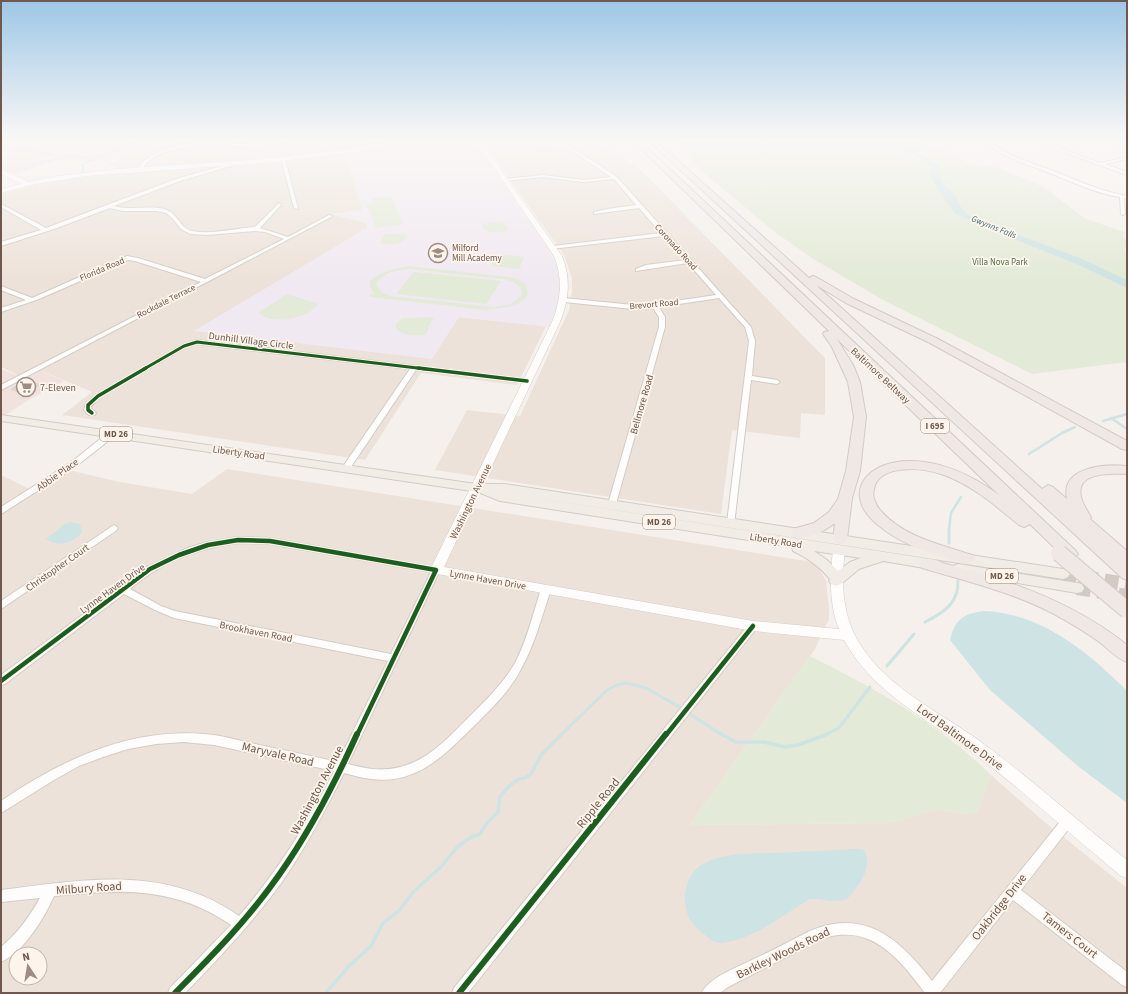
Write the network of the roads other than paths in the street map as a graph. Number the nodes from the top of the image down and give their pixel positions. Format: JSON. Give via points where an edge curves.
{"nodes":[{"id":1,"x":14,"y":187,"type":"edge"},
{"id":2,"x":159,"y":187,"type":"edge"},
{"id":3,"x":291,"y":187,"type":"edge"},
{"id":4,"x":510,"y":187,"type":"edge"},
{"id":5,"x":623,"y":187,"type":"edge"},
{"id":6,"x":684,"y":187,"type":"edge"},
{"id":7,"x":703,"y":187,"type":"edge"},
{"id":8,"x":1090,"y":187,"type":"edge"},
{"id":9,"x":1,"y":191,"type":"edge"},
{"id":10,"x":1125,"y":196,"type":"edge"},
{"id":11,"x":713,"y":197,"type":"junction"},
{"id":12,"x":279,"y":204,"type":"dead end"},
{"id":13,"x":1,"y":205,"type":"edge"},
{"id":14,"x":110,"y":206,"type":"junction"},
{"id":15,"x":640,"y":206,"type":"junction"},
{"id":16,"x":296,"y":208,"type":"dead end"},
{"id":17,"x":596,"y":213,"type":"dead end"},
{"id":18,"x":1123,"y":214,"type":"dead end"},
{"id":19,"x":331,"y":216,"type":"dead end"},
{"id":20,"x":256,"y":229,"type":"junction"},
{"id":21,"x":45,"y":230,"type":"junction"},
{"id":22,"x":665,"y":234,"type":"junction"},
{"id":23,"x":287,"y":238,"type":"junction"},
{"id":24,"x":1,"y":244,"type":"edge"},
{"id":25,"x":553,"y":248,"type":"junction"},
{"id":26,"x":690,"y":261,"type":"junction"},
{"id":27,"x":638,"y":270,"type":"dead end"},
{"id":28,"x":205,"y":281,"type":"junction"},
{"id":29,"x":1,"y":288,"type":"edge"},
{"id":30,"x":721,"y":296,"type":"junction"},
{"id":31,"x":799,"y":298,"type":"junction"},
{"id":32,"x":32,"y":300,"type":"junction"},
{"id":33,"x":564,"y":300,"type":"junction"},
{"id":34,"x":655,"y":306,"type":"junction"},
{"id":35,"x":1,"y":310,"type":"edge"},
{"id":36,"x":415,"y":367,"type":"junction"},
{"id":37,"x":749,"y":378,"type":"junction"},
{"id":38,"x":528,"y":381,"type":"junction"},
{"id":39,"x":777,"y":382,"type":"dead end"},
{"id":40,"x":1,"y":388,"type":"edge"},
{"id":41,"x":92,"y":413,"type":"dead end"},
{"id":42,"x":1,"y":418,"type":"edge"},
{"id":43,"x":112,"y":434,"type":"junction"},
{"id":44,"x":972,"y":434,"type":"junction"},
{"id":45,"x":1127,"y":446,"type":"edge"},
{"id":46,"x":346,"y":468,"type":"junction"},
{"id":47,"x":1127,"y":470,"type":"edge"},
{"id":48,"x":476,"y":488,"type":"junction"},
{"id":49,"x":845,"y":498,"type":"junction"},
{"id":50,"x":612,"y":504,"type":"junction"},
{"id":51,"x":1,"y":511,"type":"edge"},
{"id":52,"x":731,"y":523,"type":"junction"},
{"id":53,"x":1087,"y":523,"type":"junction"},
{"id":54,"x":114,"y":528,"type":"dead end"},
{"id":55,"x":798,"y":533,"type":"junction"},
{"id":56,"x":782,"y":541,"type":"junction"},
{"id":57,"x":839,"y":545,"type":"junction"},
{"id":58,"x":1065,"y":554,"type":"junction"},
{"id":59,"x":888,"y":558,"type":"junction"},
{"id":60,"x":967,"y":559,"type":"junction"},
{"id":61,"x":1120,"y":560,"type":"edge"},
{"id":62,"x":927,"y":564,"type":"junction"},
{"id":63,"x":436,"y":570,"type":"junction"},
{"id":64,"x":1062,"y":574,"type":"tunnel mouth"},
{"id":65,"x":1127,"y":574,"type":"edge"},
{"id":66,"x":836,"y":578,"type":"junction"},
{"id":67,"x":1077,"y":588,"type":"tunnel mouth"},
{"id":68,"x":123,"y":589,"type":"junction"},
{"id":69,"x":546,"y":589,"type":"junction"},
{"id":70,"x":1,"y":606,"type":"edge"},
{"id":71,"x":1127,"y":609,"type":"edge"},
{"id":72,"x":753,"y":626,"type":"junction"},
{"id":73,"x":848,"y":635,"type":"junction"},
{"id":74,"x":1127,"y":654,"type":"edge"},
{"id":75,"x":394,"y":658,"type":"junction"},
{"id":76,"x":1,"y":681,"type":"edge"},
{"id":77,"x":341,"y":769,"type":"junction"},
{"id":78,"x":1,"y":808,"type":"edge"},
{"id":79,"x":1067,"y":822,"type":"junction"},
{"id":80,"x":1127,"y":870,"type":"edge"},
{"id":81,"x":1012,"y":890,"type":"junction"},
{"id":82,"x":50,"y":891,"type":"junction"},
{"id":83,"x":1,"y":896,"type":"edge"},
{"id":84,"x":240,"y":924,"type":"junction"},
{"id":85,"x":1,"y":955,"type":"edge"},
{"id":86,"x":1127,"y":980,"type":"edge"},
{"id":87,"x":175,"y":993,"type":"edge"},
{"id":88,"x":459,"y":993,"type":"edge"},
{"id":89,"x":708,"y":993,"type":"edge"},
{"id":90,"x":932,"y":993,"type":"edge"}],
"edges":[{"from":1,"to":9,"type":"main road"},
{"from":2,"to":14,"type":"street"},
{"from":3,"to":16,"type":"street"},
{"from":4,"to":25,"type":"main road","name":"Washington Avenue"},
{"from":5,"to":15,"type":"street","name":"Coronado Road"},
{"from":6,"to":31,"type":"highway","name":"Baltimore Beltway","number":"I 695"},
{"from":7,"to":11,"type":"highway","name":"Baltimore Beltway","number":"I 695"},
{"from":8,"to":10,"type":"street"},
{"from":10,"to":18,"type":"street"},
{"from":11,"to":44,"type":"highway","name":"Baltimore Beltway","number":"I 695"},
{"from":11,"to":45,"type":"highway","via":[[811,277],[834,292],[941,345]]},
{"from":12,"to":20,"type":"street"},
{"from":13,"to":21,"type":"street"},
{"from":14,"to":20,"type":"street","via":[[119,209],[156,209],[170,212],[186,230],[195,232],[211,234]]},
{"from":14,"to":21,"type":"street"},
{"from":15,"to":17,"type":"street"},
{"from":15,"to":22,"type":"street","name":"Coronado Road"},
{"from":19,"to":23,"type":"street","name":"Rockdale Terrace"},
{"from":20,"to":23,"type":"street"},
{"from":21,"to":24,"type":"street"},
{"from":22,"to":25,"type":"street"},
{"from":22,"to":26,"type":"street","name":"Coronado Road"},
{"from":23,"to":28,"type":"street","name":"Rockdale Terrace"},
{"from":25,"to":33,"type":"main road","name":"Washington Avenue","via":[[563,271]]},
{"from":26,"to":27,"type":"street"},
{"from":26,"to":30,"type":"street","name":"Coronado Road"},
{"from":28,"to":32,"type":"street","name":"Florida Road","via":[[127,258]]},
{"from":28,"to":40,"type":"street","name":"Rockdale Terrace"},
{"from":29,"to":32,"type":"street"},
{"from":30,"to":34,"type":"street","name":"Brevort Road"},
{"from":30,"to":37,"type":"street","name":"Coronado Road","via":[[744,322],[750,334],[752,348]]},
{"from":31,"to":49,"type":"highway","via":[[837,346],[854,382],[860,417],[853,471]]},
{"from":31,"to":58,"type":"highway","name":"Baltimore Beltway","number":"I 695"},
{"from":32,"to":35,"type":"street","name":"Florida Road"},
{"from":33,"to":34,"type":"street","name":"Brevort Road","via":[[622,306]]},
{"from":33,"to":38,"type":"main road","name":"Washington Avenue"},
{"from":34,"to":50,"type":"street","name":"Bellmore Road","via":[[662,318],[662,327]]},
{"from":36,"to":38,"type":"street"},
{"from":36,"to":41,"type":"street","name":"Dunhill Village Circle","via":[[385,366],[197,342],[184,346],[98,396],[88,405],[88,410]]},
{"from":36,"to":46,"type":"street"},
{"from":37,"to":39,"type":"street"},
{"from":37,"to":52,"type":"street","name":"Coronado Road"},
{"from":38,"to":48,"type":"main road","name":"Washington Avenue"},
{"from":42,"to":43,"type":"main road","name":"Liberty Road","number":"MD 26"},
{"from":43,"to":46,"type":"main road","name":"Liberty Road","number":"MD 26"},
{"from":43,"to":51,"type":"street","name":"Abbie Place"},
{"from":44,"to":53,"type":"highway","via":[[1010,457]]},
{"from":44,"to":61,"type":"highway","name":"Baltimore Beltway","number":"I 695"},
{"from":46,"to":48,"type":"main road","name":"Liberty Road","number":"MD 26"},
{"from":47,"to":53,"type":"highway","via":[[1110,469],[1094,472],[1076,483],[1075,501]]},
{"from":48,"to":50,"type":"main road","name":"Liberty Road","number":"MD 26","via":[[504,488]]},
{"from":48,"to":56,"type":"main road","name":"Liberty Road","number":"MD 26","via":[[500,497]]},
{"from":48,"to":63,"type":"main road","name":"Washington Avenue"},
{"from":49,"to":55,"type":"highway","via":[[829,522]]},
{"from":49,"to":57,"type":"highway"},
{"from":50,"to":52,"type":"main road","name":"Liberty Road","number":"MD 26"},
{"from":52,"to":55,"type":"main road","name":"Liberty Road","number":"MD 26"},
{"from":53,"to":61,"type":"highway"},
{"from":54,"to":70,"type":"street","name":"Christopher Court"},
{"from":55,"to":57,"type":"main road","name":"Liberty Road","number":"MD 26"},
{"from":56,"to":57,"type":"main road","name":"Liberty Road","number":"MD 26"},
{"from":56,"to":66,"type":"main road","via":[[815,556]]},
{"from":57,"to":59,"type":"main road","name":"Liberty Road","number":"MD 26"},
{"from":57,"to":60,"type":"main road","name":"Liberty Road","number":"MD 26"},
{"from":57,"to":66,"type":"main road","name":"Lord Baltimore Drive"},
{"from":58,"to":60,"type":"highway","via":[[998,501],[952,474],[934,468],[905,465],[884,470],[873,477],[867,487],[867,501],[882,521],[909,538]]},
{"from":58,"to":71,"type":"highway","name":"Baltimore Beltway","number":"I 695","bridge":true},
{"from":59,"to":62,"type":"main road","name":"Liberty Road","number":"MD 26"},
{"from":59,"to":66,"type":"main road","via":[[865,561],[852,566]]},
{"from":60,"to":64,"type":"main road","name":"Liberty Road","number":"MD 26"},
{"from":61,"to":65,"type":"highway","name":"Baltimore Beltway","number":"I 695"},
{"from":62,"to":67,"type":"main road","name":"Liberty Road","number":"MD 26"},
{"from":62,"to":74,"type":"highway","via":[[999,584],[1039,599],[1088,625]]},
{"from":63,"to":68,"type":"street","name":"Lynne Haven Drive","via":[[252,539],[217,542],[184,552],[150,569]]},
{"from":63,"to":69,"type":"main road","name":"Lynne Haven Drive"},
{"from":63,"to":75,"type":"street","name":"Washington Avenue"},
{"from":66,"to":73,"type":"main road","name":"Lord Baltimore Drive","via":[[839,610]]},
{"from":68,"to":75,"type":"street","name":"Brookhaven Road","via":[[174,614]]},
{"from":68,"to":76,"type":"street","name":"Lynne Haven Drive"},
{"from":69,"to":72,"type":"main road","name":"Lynne Haven Drive"},
{"from":69,"to":77,"type":"street","name":"Maryvale Road","via":[[524,655],[510,680],[500,694],[443,750],[431,760],[389,775]]},
{"from":72,"to":73,"type":"main road","name":"Lynne Haven Drive"},
{"from":72,"to":88,"type":"street","name":"Ripple Road"},
{"from":73,"to":79,"type":"main road","name":"Lord Baltimore Drive","via":[[859,653],[884,680],[992,759]]},
{"from":75,"to":77,"type":"street","name":"Washington Avenue"},
{"from":77,"to":78,"type":"street","name":"Maryvale Road","via":[[214,740],[174,737],[124,744],[97,753],[46,778]]},
{"from":77,"to":84,"type":"street","name":"Washington Avenue","via":[[292,856]]},
{"from":79,"to":80,"type":"main road","name":"Lord Baltimore Drive"},
{"from":79,"to":81,"type":"street","name":"Oakbridge Drive"},
{"from":81,"to":86,"type":"street","name":"Tamers Court"},
{"from":81,"to":90,"type":"street","name":"Oakbridge Drive"},
{"from":82,"to":83,"type":"street","name":"Milbury Road"},
{"from":82,"to":84,"type":"street","name":"Milbury Road","via":[[97,885],[131,885],[159,889],[185,895],[212,906]]},
{"from":82,"to":85,"type":"street","via":[[41,912],[29,929]]},
{"from":84,"to":87,"type":"street","name":"Washington Avenue"},
{"from":89,"to":90,"type":"street","name":"Barkley Woods Road","via":[[723,982],[818,934],[832,928],[848,927],[864,930],[881,938],[902,956]]}]}
